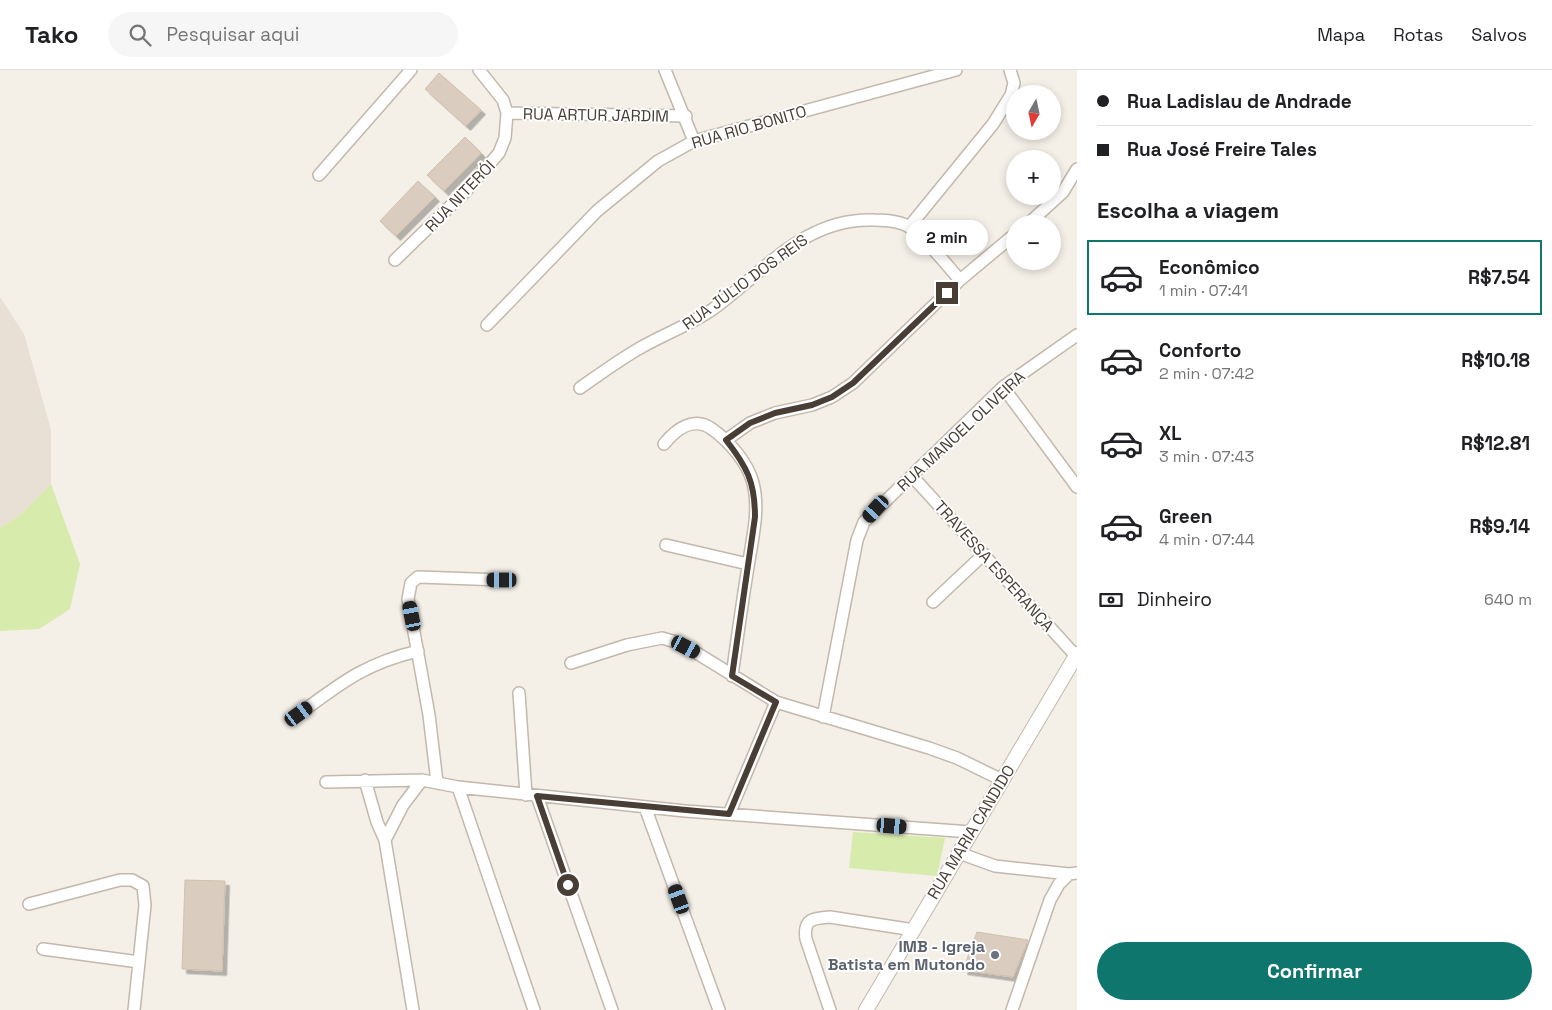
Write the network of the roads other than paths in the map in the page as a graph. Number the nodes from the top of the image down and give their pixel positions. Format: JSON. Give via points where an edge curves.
{"nodes":[{"id":1,"x":411,"y":70,"type":"edge"},
{"id":2,"x":479,"y":70,"type":"edge"},
{"id":3,"x":665,"y":70,"type":"edge"},
{"id":4,"x":956,"y":70,"type":"edge"},
{"id":5,"x":1010,"y":70,"type":"edge"},
{"id":6,"x":507,"y":113,"type":"junction"},
{"id":7,"x":686,"y":116,"type":"junction"},
{"id":8,"x":694,"y":141,"type":"junction"},
{"id":9,"x":1077,"y":169,"type":"edge"},
{"id":10,"x":319,"y":175,"type":"dead end"},
{"id":11,"x":1038,"y":215,"type":"edge"},
{"id":12,"x":909,"y":227,"type":"junction"},
{"id":13,"x":1006,"y":242,"type":"edge"},
{"id":14,"x":395,"y":260,"type":"dead end"},
{"id":15,"x":960,"y":280,"type":"junction"},
{"id":16,"x":487,"y":324,"type":"dead end"},
{"id":17,"x":1077,"y":335,"type":"edge"},
{"id":18,"x":580,"y":388,"type":"dead end"},
{"id":19,"x":1004,"y":388,"type":"junction"},
{"id":20,"x":726,"y":440,"type":"junction"},
{"id":21,"x":664,"y":444,"type":"dead end"},
{"id":22,"x":912,"y":476,"type":"junction"},
{"id":23,"x":1077,"y":487,"type":"edge"},
{"id":24,"x":666,"y":545,"type":"dead end"},
{"id":25,"x":984,"y":554,"type":"junction"},
{"id":26,"x":748,"y":564,"type":"junction"},
{"id":27,"x":502,"y":580,"type":"dead end"},
{"id":28,"x":933,"y":602,"type":"dead end"},
{"id":29,"x":418,"y":651,"type":"junction"},
{"id":30,"x":1076,"y":655,"type":"edge"},
{"id":31,"x":571,"y":663,"type":"dead end"},
{"id":32,"x":732,"y":676,"type":"junction"},
{"id":33,"x":519,"y":693,"type":"dead end"},
{"id":34,"x":776,"y":702,"type":"junction"},
{"id":35,"x":299,"y":714,"type":"dead end"},
{"id":36,"x":823,"y":717,"type":"junction"},
{"id":37,"x":365,"y":780,"type":"junction"},
{"id":38,"x":422,"y":780,"type":"junction"},
{"id":39,"x":1002,"y":780,"type":"junction"},
{"id":40,"x":326,"y":782,"type":"dead end"},
{"id":41,"x":437,"y":782,"type":"junction"},
{"id":42,"x":458,"y":787,"type":"junction"},
{"id":43,"x":532,"y":796,"type":"junction"},
{"id":44,"x":645,"y":807,"type":"junction"},
{"id":45,"x":729,"y":814,"type":"junction"},
{"id":46,"x":971,"y":832,"type":"junction"},
{"id":47,"x":385,"y":840,"type":"junction"},
{"id":48,"x":959,"y":852,"type":"junction"},
{"id":49,"x":1073,"y":874,"type":"edge"},
{"id":50,"x":29,"y":904,"type":"dead end"},
{"id":51,"x":914,"y":930,"type":"junction"},
{"id":52,"x":43,"y":949,"type":"dead end"},
{"id":53,"x":139,"y":962,"type":"junction"},
{"id":54,"x":134,"y":1010,"type":"edge"},
{"id":55,"x":413,"y":1010,"type":"edge"},
{"id":56,"x":534,"y":1010,"type":"edge"},
{"id":57,"x":612,"y":1010,"type":"edge"},
{"id":58,"x":719,"y":1010,"type":"edge"},
{"id":59,"x":830,"y":1010,"type":"edge"},
{"id":60,"x":866,"y":1010,"type":"edge"},
{"id":61,"x":1012,"y":1010,"type":"edge"}],
"edges":[{"from":1,"to":10,"type":"street"},
{"from":2,"to":6,"type":"street","via":[[503,100]]},
{"from":3,"to":7,"type":"street"},
{"from":4,"to":8,"type":"street","name":"RUA RIO BONITO"},
{"from":5,"to":12,"type":"street","via":[[1014,83],[1011,95],[993,124]]},
{"from":6,"to":7,"type":"street","name":"RUA ARTUR JARDIM"},
{"from":6,"to":14,"type":"street","name":"RUA NITERÓI","via":[[505,138],[491,165]]},
{"from":7,"to":8,"type":"street"},
{"from":8,"to":16,"type":"street","name":"RUA RIO BONITO","via":[[658,161],[597,211]]},
{"from":9,"to":11,"type":"street","via":[[1063,192]]},
{"from":12,"to":15,"type":"street","name":"RUA JÚLIO DOS REIS"},
{"from":12,"to":18,"type":"street","name":"RUA JÚLIO DOS REIS","via":[[887,220],[866,220],[837,224],[808,235],[786,248],[691,324],[640,348]]},
{"from":13,"to":15,"type":"street"},
{"from":15,"to":20,"type":"street","via":[[853,383],[812,405],[775,413],[750,423]]},
{"from":17,"to":19,"type":"street","name":"RUA MANOEL OLIVEIRA"},
{"from":19,"to":22,"type":"street","name":"RUA MANOEL OLIVEIRA"},
{"from":19,"to":23,"type":"street"},
{"from":20,"to":21,"type":"street","via":[[707,425],[696,423],[682,427]]},
{"from":20,"to":26,"type":"street","via":[[753,483],[755,517]]},
{"from":22,"to":25,"type":"street","name":"TRAVESSA ESPERANÇA"},
{"from":22,"to":36,"type":"street","name":"RUA MANOEL OLIVEIRA","via":[[864,522],[857,540]]},
{"from":24,"to":26,"type":"street"},
{"from":25,"to":28,"type":"street"},
{"from":25,"to":30,"type":"street","name":"TRAVESSA ESPERANÇA"},
{"from":26,"to":32,"type":"street"},
{"from":27,"to":29,"type":"street","via":[[418,577],[414,580],[408,599]]},
{"from":29,"to":35,"type":"street","via":[[371,665]]},
{"from":29,"to":41,"type":"street"},
{"from":30,"to":39,"type":"street","name":"RUA MARIA CANDIDO"},
{"from":31,"to":32,"type":"street","via":[[627,645],[662,638],[695,652]]},
{"from":32,"to":34,"type":"street"},
{"from":33,"to":43,"type":"street"},
{"from":34,"to":36,"type":"street"},
{"from":34,"to":45,"type":"street"},
{"from":36,"to":39,"type":"street","via":[[930,748]]},
{"from":37,"to":38,"type":"street"},
{"from":37,"to":40,"type":"street"},
{"from":37,"to":47,"type":"street","via":[[376,822]]},
{"from":38,"to":41,"type":"street"},
{"from":38,"to":47,"type":"street","via":[[403,805]]},
{"from":39,"to":46,"type":"street","name":"RUA MARIA CANDIDO"},
{"from":41,"to":42,"type":"street"},
{"from":42,"to":43,"type":"street"},
{"from":42,"to":56,"type":"street"},
{"from":43,"to":44,"type":"street"},
{"from":43,"to":57,"type":"street"},
{"from":44,"to":45,"type":"street"},
{"from":44,"to":58,"type":"street"},
{"from":45,"to":46,"type":"street"},
{"from":46,"to":48,"type":"street","name":"RUA MARIA CANDIDO"},
{"from":47,"to":55,"type":"street"},
{"from":48,"to":49,"type":"street","via":[[995,866]]},
{"from":48,"to":51,"type":"street","name":"RUA MARIA CANDIDO"},
{"from":49,"to":61,"type":"street","via":[[1059,884],[1050,900]]},
{"from":50,"to":53,"type":"street","via":[[120,880],[138,882],[146,891]]},
{"from":51,"to":59,"type":"street","via":[[830,917],[808,922],[804,930],[806,939]]},
{"from":51,"to":60,"type":"street","name":"RUA MARIA CANDIDO"},
{"from":52,"to":53,"type":"street"},
{"from":53,"to":54,"type":"street"}]}
